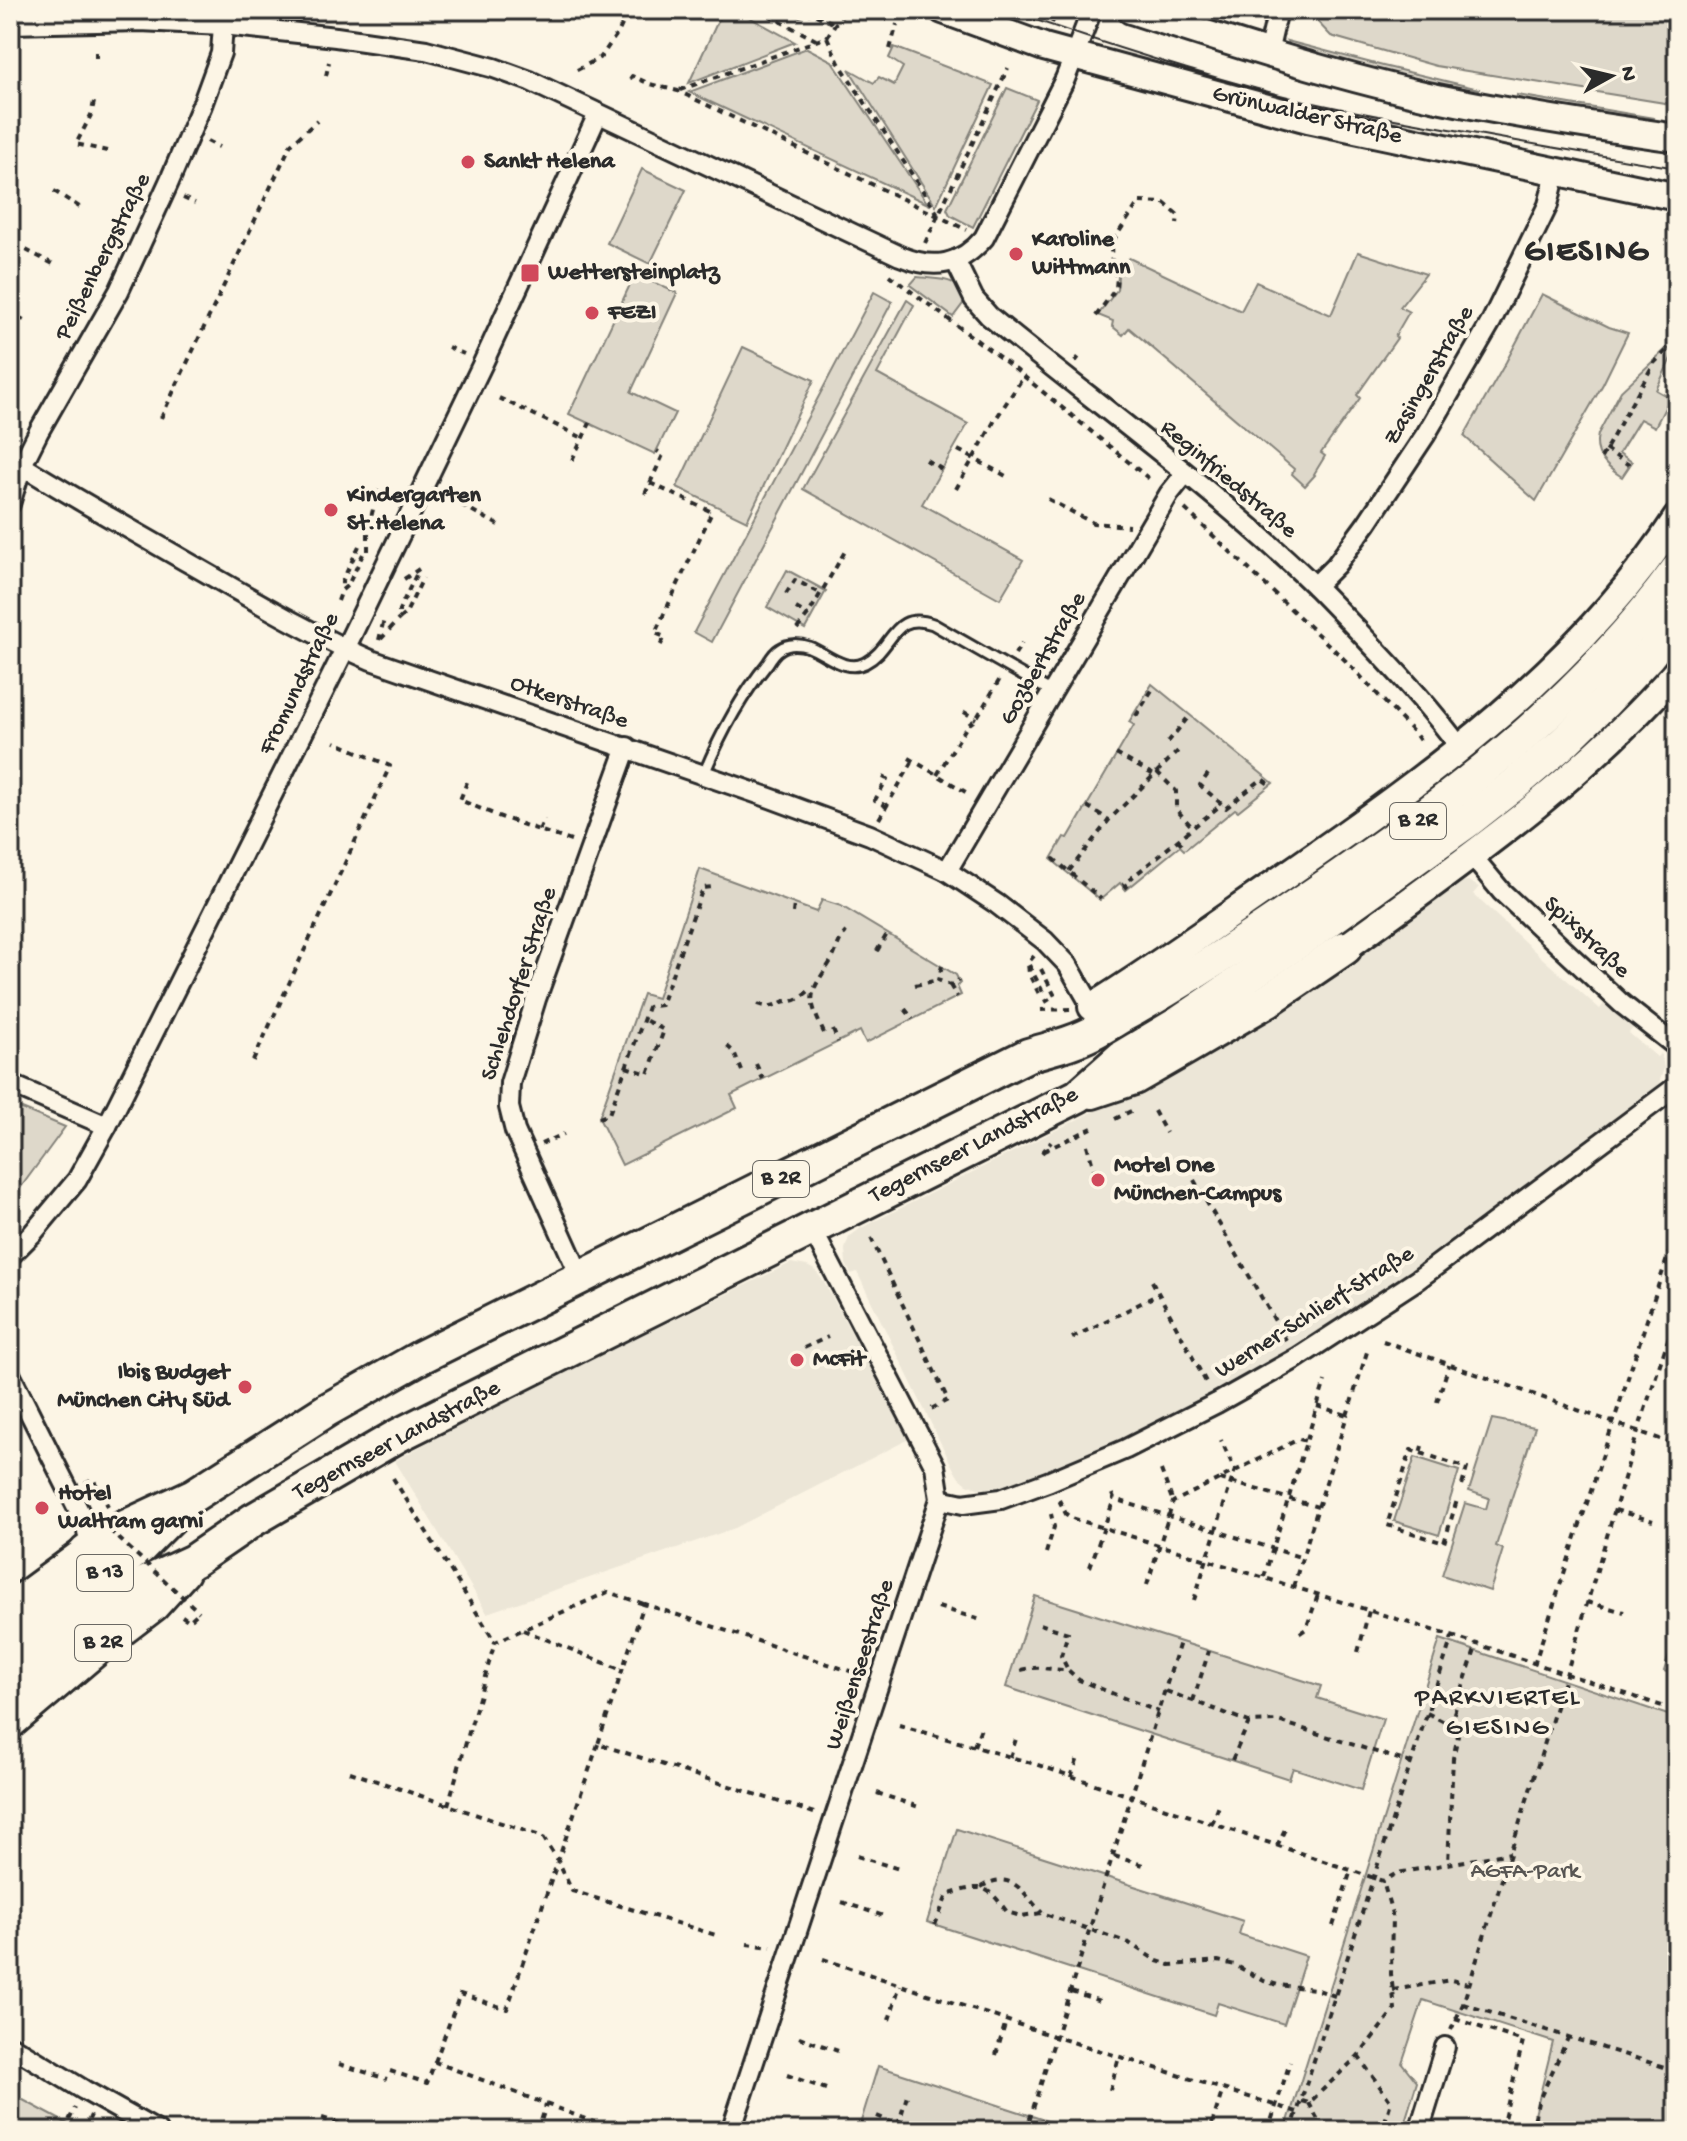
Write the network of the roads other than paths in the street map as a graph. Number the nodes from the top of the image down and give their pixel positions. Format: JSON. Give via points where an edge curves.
{"nodes":[{"id":1,"x":943,"y":10,"type":"edge"},
{"id":2,"x":1092,"y":10,"type":"edge"},
{"id":3,"x":1131,"y":10,"type":"edge"},
{"id":4,"x":1278,"y":10,"type":"edge"},
{"id":5,"x":10,"y":24,"type":"edge"},
{"id":6,"x":223,"y":25,"type":"junction"},
{"id":7,"x":1268,"y":53,"type":"junction"},
{"id":8,"x":1075,"y":55,"type":"junction"},
{"id":9,"x":598,"y":114,"type":"junction"},
{"id":10,"x":1677,"y":138,"type":"edge"},
{"id":11,"x":1556,"y":172,"type":"junction"},
{"id":12,"x":1677,"y":197,"type":"edge"},
{"id":13,"x":955,"y":260,"type":"junction"},
{"id":14,"x":16,"y":462,"type":"edge"},
{"id":15,"x":1185,"y":474,"type":"junction"},
{"id":16,"x":10,"y":504,"type":"edge"},
{"id":17,"x":1677,"y":518,"type":"edge"},
{"id":18,"x":1677,"y":570,"type":"edge"},
{"id":19,"x":1315,"y":586,"type":"junction"},
{"id":20,"x":1677,"y":619,"type":"edge"},
{"id":21,"x":345,"y":649,"type":"junction"},
{"id":22,"x":1677,"y":671,"type":"edge"},
{"id":23,"x":1052,"y":692,"type":"junction"},
{"id":24,"x":627,"y":747,"type":"junction"},
{"id":25,"x":1461,"y":749,"type":"junction"},
{"id":26,"x":704,"y":774,"type":"junction"},
{"id":27,"x":1472,"y":856,"type":"junction"},
{"id":28,"x":947,"y":871,"type":"junction"},
{"id":29,"x":1345,"y":948,"type":"joint"},
{"id":30,"x":1092,"y":1007,"type":"junction"},
{"id":31,"x":1677,"y":1047,"type":"edge"},
{"id":32,"x":1028,"y":1055,"type":"junction"},
{"id":33,"x":10,"y":1084,"type":"edge"},
{"id":34,"x":1677,"y":1086,"type":"edge"},
{"id":35,"x":1078,"y":1096,"type":"junction"},
{"id":36,"x":107,"y":1126,"type":"junction"},
{"id":37,"x":812,"y":1229,"type":"junction"},
{"id":38,"x":10,"y":1256,"type":"edge"},
{"id":39,"x":581,"y":1278,"type":"junction"},
{"id":40,"x":10,"y":1374,"type":"edge"},
{"id":41,"x":194,"y":1495,"type":"junction"},
{"id":42,"x":940,"y":1499,"type":"junction"},
{"id":43,"x":86,"y":1552,"type":"junction"},
{"id":44,"x":193,"y":1561,"type":"junction"},
{"id":45,"x":10,"y":1608,"type":"edge"},
{"id":46,"x":10,"y":1645,"type":"edge"},
{"id":47,"x":10,"y":1683,"type":"edge"},
{"id":48,"x":10,"y":1722,"type":"edge"},
{"id":49,"x":10,"y":2045,"type":"edge"},
{"id":50,"x":1445,"y":2047,"type":"road end"},
{"id":51,"x":157,"y":2131,"type":"edge"},
{"id":52,"x":731,"y":2131,"type":"edge"},
{"id":53,"x":1419,"y":2131,"type":"edge"}],
"edges":[{"from":1,"to":8,"type":"main road","name":"Grünwalder Straße"},
{"from":2,"to":8,"type":"street"},
{"from":3,"to":7,"type":"main road","name":"Grünwalder Straße"},
{"from":4,"to":7,"type":"street"},
{"from":5,"to":6,"type":"street"},
{"from":6,"to":9,"type":"street","via":[[426,50],[530,81]]},
{"from":6,"to":14,"type":"street","name":"Peißenbergstraße","via":[[221,53],[202,105],[119,291]]},
{"from":7,"to":10,"type":"main road","name":"Grünwalder Straße","via":[[1441,98]]},
{"from":8,"to":11,"type":"main road","name":"Grünwalder Straße","via":[[1308,119]]},
{"from":8,"to":13,"type":"street","via":[[984,238]]},
{"from":9,"to":13,"type":"street","via":[[900,256],[932,264]]},
{"from":9,"to":21,"type":"street","name":"Fromundstraße"},
{"from":11,"to":12,"type":"main road","name":"Grünwalder Straße"},
{"from":11,"to":19,"type":"street","name":"Zasingerstraße","via":[[1548,205],[1497,309],[1426,434],[1367,523]]},
{"from":13,"to":15,"type":"street","name":"Reginfriedstraße","via":[[989,316]]},
{"from":14,"to":16,"type":"street","name":"Peißenbergstraße"},
{"from":14,"to":21,"type":"street","name":"Otkerstraße"},
{"from":15,"to":19,"type":"street","name":"Reginfriedstraße"},
{"from":15,"to":23,"type":"street","name":"Gozbertstraße"},
{"from":17,"to":25,"type":"main road","via":[[1562,657]]},
{"from":18,"to":32,"type":"highway","number":"B 2R","via":[[1577,687],[1510,749],[1412,826],[1162,993],[1085,1037]]},
{"from":19,"to":25,"type":"street","name":"Reginfriedstraße"},
{"from":20,"to":35,"type":"highway","name":"Tegernseer Landstraße","number":"B 2R","via":[[1605,702],[1515,784],[1314,931],[1122,1057]]},
{"from":21,"to":24,"type":"street","name":"Otkerstraße"},
{"from":21,"to":36,"type":"street","name":"Fromundstraße"},
{"from":22,"to":27,"type":"main road","via":[[1625,728]]},
{"from":23,"to":26,"type":"lane","via":[[923,621],[902,624],[865,663],[850,667],[810,648],[788,645],[759,674]]},
{"from":23,"to":28,"type":"street","name":"Gozbertstraße"},
{"from":24,"to":26,"type":"street","name":"Otkerstraße"},
{"from":24,"to":39,"type":"street","name":"Schlehdorfer Straße","via":[[510,1083],[515,1131]]},
{"from":25,"to":30,"type":"main road","via":[[1202,935]]},
{"from":26,"to":28,"type":"street","name":"Otkerstraße","via":[[862,832]]},
{"from":27,"to":29,"type":"main road"},
{"from":27,"to":31,"type":"street","name":"Spixstraße","via":[[1512,903]]},
{"from":28,"to":30,"type":"street","name":"Otkerstraße","via":[[1045,941],[1068,965]]},
{"from":29,"to":35,"type":"highway","via":[[1267,1001],[1134,1078]]},
{"from":30,"to":32,"type":"highway"},
{"from":32,"to":39,"type":"highway","number":"B 2R"},
{"from":33,"to":36,"type":"street"},
{"from":34,"to":42,"type":"street","name":"Werner-Schlierf-Straße","via":[[1405,1288],[1217,1403],[1126,1449],[1001,1499],[963,1504]]},
{"from":35,"to":37,"type":"highway","name":"Tegernseer Landstraße","number":"B 2R"},
{"from":36,"to":38,"type":"street","name":"Fromundstraße","via":[[77,1180]]},
{"from":37,"to":42,"type":"street","name":"Weißenseestraße","via":[[935,1466]]},
{"from":37,"to":44,"type":"highway","name":"Tegernseer Landstraße","number":"B 2R","via":[[399,1435]]},
{"from":39,"to":41,"type":"highway","number":"B 2R","via":[[357,1392]]},
{"from":40,"to":43,"type":"street","via":[[86,1525]]},
{"from":41,"to":43,"type":"highway","number":"B 2R"},
{"from":41,"to":46,"type":"highway","number":"B 13","via":[[140,1548]]},
{"from":42,"to":52,"type":"street","name":"Weißenseestraße"},
{"from":43,"to":45,"type":"main road","number":"B 2R"},
{"from":44,"to":47,"type":"highway","via":[[139,1586]]},
{"from":44,"to":48,"type":"highway","number":"B 2R","via":[[153,1605]]},
{"from":49,"to":51,"type":"street"},
{"from":50,"to":53,"type":"street"}]}
